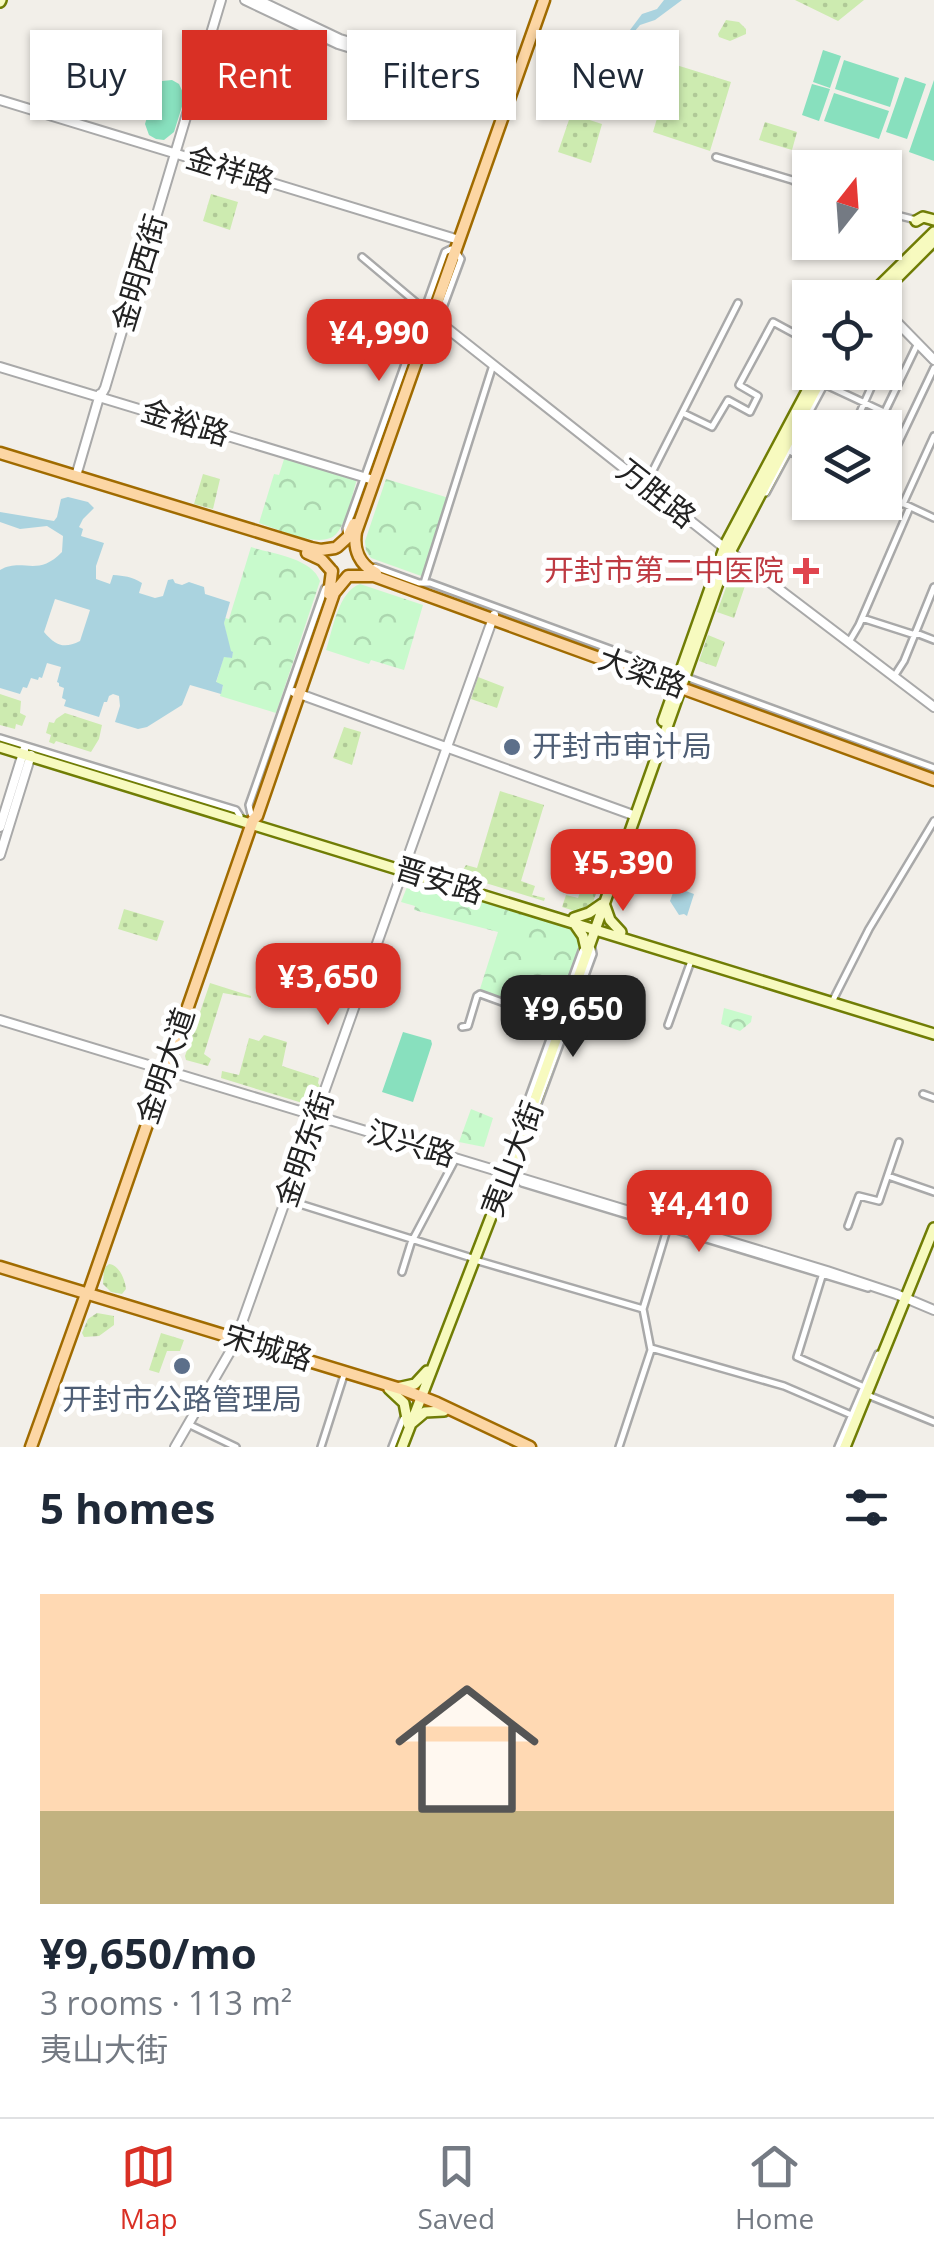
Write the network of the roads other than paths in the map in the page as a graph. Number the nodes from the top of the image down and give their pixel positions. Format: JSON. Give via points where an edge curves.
{"nodes":[{"id":1,"x":220,"y":0,"type":"edge"},
{"id":2,"x":245,"y":0,"type":"edge"},
{"id":3,"x":258,"y":0,"type":"edge"},
{"id":4,"x":542,"y":0,"type":"edge"},
{"id":5,"x":347,"y":41,"type":"edge"},
{"id":6,"x":347,"y":47,"type":"edge"},
{"id":7,"x":516,"y":73,"type":"edge"},
{"id":8,"x":0,"y":102,"type":"edge"},
{"id":9,"x":499,"y":120,"type":"edge"},
{"id":10,"x":174,"y":153,"type":"junction"},
{"id":11,"x":716,"y":157,"type":"dead end"},
{"id":12,"x":792,"y":180,"type":"edge"},
{"id":13,"x":902,"y":217,"type":"edge"},
{"id":14,"x":916,"y":221,"type":"joint"},
{"id":15,"x":934,"y":226,"type":"edge"},
{"id":16,"x":934,"y":243,"type":"edge"},
{"id":17,"x":455,"y":244,"type":"junction"},
{"id":18,"x":362,"y":257,"type":"dead end"},
{"id":19,"x":884,"y":280,"type":"edge"},
{"id":20,"x":895,"y":280,"type":"edge"},
{"id":21,"x":738,"y":303,"type":"dead end"},
{"id":22,"x":431,"y":315,"type":"junction"},
{"id":23,"x":902,"y":327,"type":"edge"},
{"id":24,"x":792,"y":332,"type":"edge"},
{"id":25,"x":918,"y":343,"type":"junction"},
{"id":26,"x":934,"y":360,"type":"edge"},
{"id":27,"x":493,"y":365,"type":"junction"},
{"id":28,"x":0,"y":367,"type":"edge"},
{"id":29,"x":934,"y":368,"type":"edge"},
{"id":30,"x":815,"y":390,"type":"edge"},
{"id":31,"x":820,"y":390,"type":"edge"},
{"id":32,"x":837,"y":390,"type":"edge"},
{"id":33,"x":870,"y":390,"type":"edge"},
{"id":34,"x":100,"y":397,"type":"junction"},
{"id":35,"x":864,"y":402,"type":"junction"},
{"id":36,"x":860,"y":410,"type":"edge"},
{"id":37,"x":880,"y":410,"type":"edge"},
{"id":38,"x":885,"y":410,"type":"edge"},
{"id":39,"x":682,"y":413,"type":"junction"},
{"id":40,"x":902,"y":436,"type":"edge"},
{"id":41,"x":934,"y":436,"type":"edge"},
{"id":42,"x":784,"y":448,"type":"junction"},
{"id":43,"x":792,"y":454,"type":"edge"},
{"id":44,"x":0,"y":456,"type":"edge"},
{"id":45,"x":76,"y":476,"type":"junction"},
{"id":46,"x":367,"y":478,"type":"junction"},
{"id":47,"x":646,"y":486,"type":"junction"},
{"id":48,"x":902,"y":503,"type":"edge"},
{"id":49,"x":907,"y":505,"type":"junction"},
{"id":50,"x":934,"y":518,"type":"edge"},
{"id":51,"x":351,"y":538,"type":"junction"},
{"id":52,"x":336,"y":548,"type":"junction"},
{"id":53,"x":729,"y":548,"type":"junction"},
{"id":54,"x":358,"y":554,"type":"junction"},
{"id":55,"x":367,"y":567,"type":"junction"},
{"id":56,"x":348,"y":576,"type":"junction"},
{"id":57,"x":333,"y":577,"type":"junction"},
{"id":58,"x":424,"y":583,"type":"junction"},
{"id":59,"x":934,"y":587,"type":"edge"},
{"id":60,"x":862,"y":618,"type":"junction"},
{"id":61,"x":496,"y":619,"type":"junction"},
{"id":62,"x":915,"y":634,"type":"junction"},
{"id":63,"x":934,"y":640,"type":"edge"},
{"id":64,"x":849,"y":642,"type":"junction"},
{"id":65,"x":894,"y":676,"type":"junction"},
{"id":66,"x":680,"y":682,"type":"junction"},
{"id":67,"x":298,"y":694,"type":"junction"},
{"id":68,"x":934,"y":707,"type":"edge"},
{"id":69,"x":0,"y":743,"type":"edge"},
{"id":70,"x":448,"y":748,"type":"junction"},
{"id":71,"x":27,"y":753,"type":"junction"},
{"id":72,"x":934,"y":768,"type":"edge"},
{"id":73,"x":934,"y":778,"type":"edge"},
{"id":74,"x":633,"y":815,"type":"junction"},
{"id":75,"x":250,"y":819,"type":"junction"},
{"id":76,"x":934,"y":820,"type":"edge"},
{"id":77,"x":0,"y":828,"type":"edge"},
{"id":78,"x":0,"y":856,"type":"edge"},
{"id":79,"x":405,"y":868,"type":"junction"},
{"id":80,"x":604,"y":905,"type":"junction"},
{"id":81,"x":573,"y":920,"type":"junction"},
{"id":82,"x":596,"y":927,"type":"junction"},
{"id":83,"x":618,"y":935,"type":"junction"},
{"id":84,"x":589,"y":948,"type":"junction"},
{"id":85,"x":691,"y":960,"type":"junction"},
{"id":86,"x":834,"y":998,"type":"junction"},
{"id":87,"x":0,"y":1018,"type":"edge"},
{"id":88,"x":668,"y":1025,"type":"dead end"},
{"id":89,"x":462,"y":1027,"type":"dead end"},
{"id":90,"x":934,"y":1034,"type":"edge"},
{"id":91,"x":552,"y":1037,"type":"junction"},
{"id":92,"x":163,"y":1068,"type":"junction"},
{"id":93,"x":923,"y":1094,"type":"dead end"},
{"id":94,"x":934,"y":1098,"type":"edge"},
{"id":95,"x":317,"y":1115,"type":"junction"},
{"id":96,"x":899,"y":1142,"type":"dead end"},
{"id":97,"x":456,"y":1158,"type":"junction"},
{"id":98,"x":512,"y":1159,"type":"junction"},
{"id":99,"x":507,"y":1172,"type":"junction"},
{"id":100,"x":888,"y":1176,"type":"junction"},
{"id":101,"x":934,"y":1192,"type":"edge"},
{"id":102,"x":287,"y":1200,"type":"junction"},
{"id":103,"x":934,"y":1218,"type":"edge"},
{"id":104,"x":668,"y":1225,"type":"junction"},
{"id":105,"x":848,"y":1226,"type":"dead end"},
{"id":106,"x":934,"y":1228,"type":"edge"},
{"id":107,"x":934,"y":1238,"type":"edge"},
{"id":108,"x":414,"y":1240,"type":"junction"},
{"id":109,"x":473,"y":1259,"type":"junction"},
{"id":110,"x":0,"y":1269,"type":"edge"},
{"id":111,"x":402,"y":1272,"type":"dead end"},
{"id":112,"x":823,"y":1273,"type":"junction"},
{"id":113,"x":84,"y":1294,"type":"junction"},
{"id":114,"x":906,"y":1296,"type":"junction"},
{"id":115,"x":934,"y":1309,"type":"edge"},
{"id":116,"x":643,"y":1310,"type":"junction"},
{"id":117,"x":236,"y":1340,"type":"junction"},
{"id":118,"x":651,"y":1348,"type":"junction"},
{"id":119,"x":429,"y":1371,"type":"junction"},
{"id":120,"x":344,"y":1375,"type":"junction"},
{"id":121,"x":393,"y":1388,"type":"junction"},
{"id":122,"x":867,"y":1392,"type":"junction"},
{"id":123,"x":419,"y":1398,"type":"junction"},
{"id":124,"x":444,"y":1409,"type":"junction"},
{"id":125,"x":854,"y":1416,"type":"junction"},
{"id":126,"x":409,"y":1421,"type":"junction"},
{"id":127,"x":934,"y":1422,"type":"edge"},
{"id":128,"x":188,"y":1424,"type":"junction"},
{"id":129,"x":29,"y":1447,"type":"edge"},
{"id":130,"x":175,"y":1447,"type":"edge"},
{"id":131,"x":236,"y":1447,"type":"edge"},
{"id":132,"x":321,"y":1447,"type":"edge"},
{"id":133,"x":398,"y":1447,"type":"edge"},
{"id":134,"x":520,"y":1447,"type":"edge"},
{"id":135,"x":530,"y":1447,"type":"edge"},
{"id":136,"x":620,"y":1447,"type":"edge"},
{"id":137,"x":844,"y":1447,"type":"edge"}],
"edges":[{"from":1,"to":10,"type":"street","name":"金明西街"},
{"from":2,"to":6,"type":"street"},
{"from":3,"to":5,"type":"street"},
{"from":4,"to":7,"type":"main road"},
{"from":8,"to":10,"type":"street","name":"金祥路"},
{"from":9,"to":17,"type":"main road"},
{"from":10,"to":17,"type":"street","name":"金祥路"},
{"from":10,"to":34,"type":"street","name":"金明西街"},
{"from":11,"to":12,"type":"street"},
{"from":13,"to":14,"type":"street"},
{"from":14,"to":15,"type":"main road"},
{"from":15,"to":19,"type":"main road"},
{"from":16,"to":20,"type":"main road"},
{"from":17,"to":22,"type":"main road"},
{"from":18,"to":22,"type":"street"},
{"from":21,"to":39,"type":"street"},
{"from":22,"to":27,"type":"street","name":"万胜路"},
{"from":22,"to":46,"type":"main road"},
{"from":22,"to":51,"type":"main road"},
{"from":23,"to":25,"type":"street"},
{"from":24,"to":39,"type":"street","via":[[774,322],[739,385],[758,396],[750,412],[728,400],[712,427]]},
{"from":25,"to":26,"type":"street"},
{"from":25,"to":38,"type":"street"},
{"from":27,"to":47,"type":"street","name":"万胜路"},
{"from":27,"to":58,"type":"street"},
{"from":28,"to":34,"type":"street","name":"金裕路"},
{"from":29,"to":40,"type":"street"},
{"from":30,"to":42,"type":"main road","name":"夷山大街"},
{"from":31,"to":42,"type":"street"},
{"from":32,"to":35,"type":"street"},
{"from":33,"to":35,"type":"street"},
{"from":34,"to":45,"type":"street","name":"金明西街"},
{"from":34,"to":46,"type":"street","name":"金裕路"},
{"from":35,"to":36,"type":"street"},
{"from":35,"to":37,"type":"street"},
{"from":39,"to":47,"type":"street"},
{"from":41,"to":49,"type":"street"},
{"from":42,"to":43,"type":"street"},
{"from":42,"to":53,"type":"main road","name":"夷山大街"},
{"from":44,"to":45,"type":"main road"},
{"from":44,"to":57,"type":"main road","via":[[308,553]]},
{"from":45,"to":52,"type":"main road","via":[[316,549]]},
{"from":46,"to":51,"type":"main road"},
{"from":47,"to":53,"type":"street","name":"万胜路"},
{"from":48,"to":49,"type":"street"},
{"from":49,"to":50,"type":"street"},
{"from":49,"to":60,"type":"street"},
{"from":51,"to":52,"type":"main road"},
{"from":51,"to":54,"type":"main road"},
{"from":52,"to":54,"type":"main road"},
{"from":52,"to":57,"type":"main road","via":[[329,556]]},
{"from":53,"to":64,"type":"street","name":"万胜路"},
{"from":53,"to":66,"type":"main road","name":"夷山大街"},
{"from":54,"to":55,"type":"main road"},
{"from":54,"to":56,"type":"main road"},
{"from":55,"to":58,"type":"street"},
{"from":55,"to":61,"type":"main road","name":"大梁路"},
{"from":56,"to":57,"type":"main road"},
{"from":56,"to":61,"type":"main road","name":"大梁路","via":[[374,576]]},
{"from":57,"to":67,"type":"main road","name":"金明大道"},
{"from":57,"to":75,"type":"street"},
{"from":58,"to":66,"type":"street"},
{"from":59,"to":62,"type":"street"},
{"from":60,"to":62,"type":"street"},
{"from":60,"to":64,"type":"street"},
{"from":61,"to":66,"type":"main road","name":"大梁路"},
{"from":61,"to":66,"type":"main road","name":"大梁路"},
{"from":61,"to":70,"type":"street","name":"金明东街"},
{"from":62,"to":63,"type":"street"},
{"from":62,"to":65,"type":"street"},
{"from":64,"to":65,"type":"street","name":"万胜路"},
{"from":65,"to":68,"type":"street","name":"万胜路"},
{"from":66,"to":72,"type":"street"},
{"from":66,"to":73,"type":"main road","name":"大梁路"},
{"from":66,"to":74,"type":"main road","name":"夷山大街"},
{"from":66,"to":80,"type":"main road","name":"夷山大街"},
{"from":67,"to":70,"type":"street"},
{"from":67,"to":75,"type":"main road","name":"金明大道"},
{"from":69,"to":71,"type":"main road","name":"晋安路"},
{"from":69,"to":75,"type":"street"},
{"from":70,"to":74,"type":"street"},
{"from":70,"to":79,"type":"street","name":"金明东街"},
{"from":71,"to":75,"type":"main road","name":"晋安路"},
{"from":71,"to":77,"type":"street"},
{"from":71,"to":78,"type":"street"},
{"from":74,"to":80,"type":"main road","name":"夷山大街"},
{"from":75,"to":79,"type":"main road","name":"晋安路"},
{"from":75,"to":92,"type":"main road","name":"金明大道"},
{"from":76,"to":86,"type":"street"},
{"from":79,"to":81,"type":"main road","name":"晋安路"},
{"from":79,"to":95,"type":"street","name":"金明东街"},
{"from":80,"to":81,"type":"main road"},
{"from":80,"to":82,"type":"main road","name":"夷山大街"},
{"from":80,"to":83,"type":"main road"},
{"from":81,"to":82,"type":"main road","name":"晋安路"},
{"from":81,"to":84,"type":"main road"},
{"from":82,"to":83,"type":"main road","name":"晋安路"},
{"from":82,"to":84,"type":"main road","name":"夷山大街"},
{"from":83,"to":84,"type":"main road"},
{"from":83,"to":85,"type":"main road","name":"晋安路"},
{"from":83,"to":86,"type":"main road","name":"晋安路"},
{"from":84,"to":91,"type":"street","via":[[582,951]]},
{"from":84,"to":98,"type":"main road","name":"夷山大街"},
{"from":85,"to":88,"type":"street"},
{"from":85,"to":90,"type":"main road","name":"晋安路"},
{"from":86,"to":90,"type":"main road","name":"晋安路"},
{"from":87,"to":92,"type":"street","name":"汉兴路"},
{"from":89,"to":91,"type":"street","via":[[480,994]]},
{"from":91,"to":98,"type":"street","via":[[509,1152]]},
{"from":92,"to":95,"type":"street","name":"汉兴路"},
{"from":92,"to":113,"type":"main road","name":"金明大道"},
{"from":93,"to":94,"type":"street"},
{"from":95,"to":97,"type":"street","name":"汉兴路"},
{"from":95,"to":99,"type":"street","name":"汉兴路"},
{"from":95,"to":102,"type":"street","name":"金明东街"},
{"from":96,"to":100,"type":"street"},
{"from":97,"to":99,"type":"street","name":"汉兴路"},
{"from":97,"to":108,"type":"street"},
{"from":98,"to":99,"type":"main road","name":"夷山大街"},
{"from":99,"to":104,"type":"street","name":"汉兴路"},
{"from":99,"to":109,"type":"main road","name":"夷山大街"},
{"from":99,"to":114,"type":"street","name":"汉兴路"},
{"from":100,"to":101,"type":"street"},
{"from":100,"to":105,"type":"street","via":[[879,1201],[859,1196]]},
{"from":102,"to":108,"type":"street"},
{"from":102,"to":117,"type":"street","name":"金明东街"},
{"from":103,"to":114,"type":"street"},
{"from":104,"to":112,"type":"street","name":"汉兴路"},
{"from":104,"to":116,"type":"street"},
{"from":106,"to":114,"type":"main road"},
{"from":107,"to":114,"type":"main road"},
{"from":108,"to":109,"type":"street"},
{"from":108,"to":111,"type":"street"},
{"from":109,"to":116,"type":"street"},
{"from":109,"to":119,"type":"main road","name":"夷山大街"},
{"from":110,"to":113,"type":"main road","name":"宋城路"},
{"from":112,"to":114,"type":"street","name":"汉兴路"},
{"from":112,"to":122,"type":"street","via":[[797,1357]]},
{"from":113,"to":117,"type":"main road","name":"宋城路"},
{"from":113,"to":129,"type":"main road","name":"金明大道"},
{"from":114,"to":115,"type":"street","name":"汉兴路"},
{"from":114,"to":122,"type":"main road"},
{"from":114,"to":125,"type":"main road"},
{"from":116,"to":118,"type":"street"},
{"from":117,"to":120,"type":"main road","name":"宋城路"},
{"from":117,"to":121,"type":"main road","name":"宋城路"},
{"from":117,"to":128,"type":"street","name":"金明东街"},
{"from":118,"to":125,"type":"street","via":[[784,1386]]},
{"from":118,"to":136,"type":"street"},
{"from":119,"to":121,"type":"main road","via":[[415,1384]]},
{"from":119,"to":123,"type":"main road","name":"夷山大街"},
{"from":119,"to":124,"type":"main road","via":[[433,1395]]},
{"from":120,"to":121,"type":"main road","name":"宋城路"},
{"from":120,"to":132,"type":"street"},
{"from":121,"to":123,"type":"main road","name":"宋城路"},
{"from":121,"to":126,"type":"main road"},
{"from":122,"to":125,"type":"street"},
{"from":122,"to":127,"type":"street"},
{"from":122,"to":137,"type":"main road"},
{"from":123,"to":124,"type":"main road","name":"宋城路"},
{"from":123,"to":126,"type":"main road","name":"夷山大街"},
{"from":124,"to":126,"type":"main road"},
{"from":124,"to":134,"type":"main road","name":"宋城路"},
{"from":124,"to":135,"type":"main road","name":"宋城路"},
{"from":125,"to":137,"type":"main road"},
{"from":126,"to":133,"type":"main road","name":"夷山大街"},
{"from":128,"to":130,"type":"street","name":"金明东街"},
{"from":128,"to":131,"type":"street"}]}
